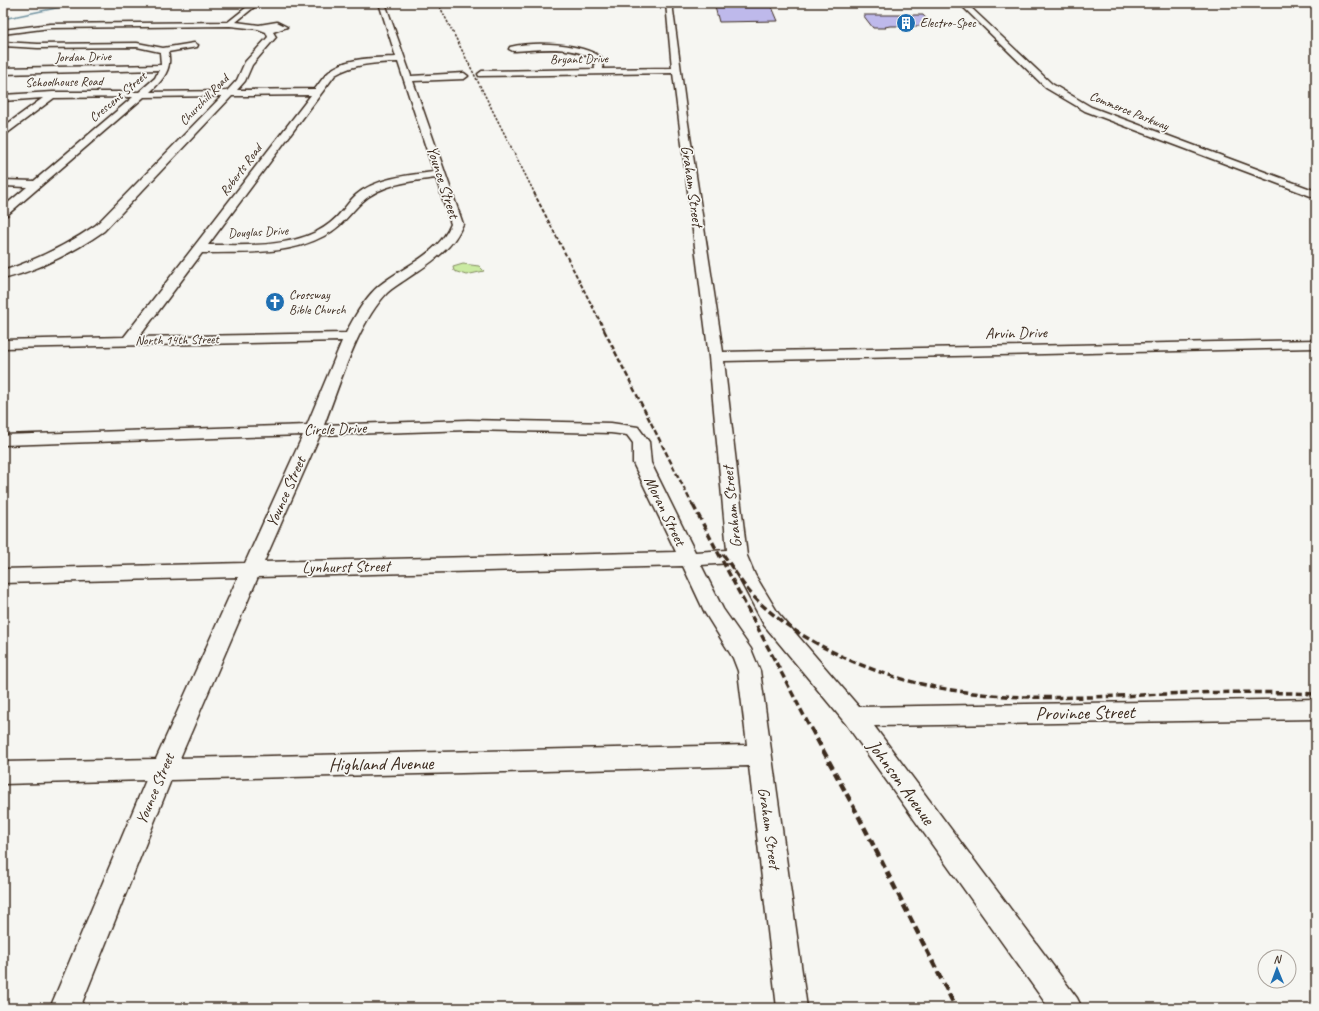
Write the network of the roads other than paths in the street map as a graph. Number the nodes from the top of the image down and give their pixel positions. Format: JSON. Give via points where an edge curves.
{"nodes":[{"id":1,"x":256,"y":3,"type":"edge"},
{"id":2,"x":382,"y":3,"type":"edge"},
{"id":3,"x":669,"y":3,"type":"edge"},
{"id":4,"x":962,"y":3,"type":"edge"},
{"id":5,"x":230,"y":24,"type":"junction"},
{"id":6,"x":259,"y":26,"type":"junction"},
{"id":7,"x":269,"y":31,"type":"junction"},
{"id":8,"x":3,"y":32,"type":"edge"},
{"id":9,"x":3,"y":44,"type":"edge"},
{"id":10,"x":194,"y":45,"type":"dead end"},
{"id":11,"x":513,"y":48,"type":"dead end"},
{"id":12,"x":163,"y":50,"type":"junction"},
{"id":13,"x":401,"y":59,"type":"junction"},
{"id":14,"x":164,"y":67,"type":"junction"},
{"id":15,"x":676,"y":70,"type":"junction"},
{"id":16,"x":3,"y":71,"type":"edge"},
{"id":17,"x":599,"y":72,"type":"junction"},
{"id":18,"x":482,"y":74,"type":"dead end"},
{"id":19,"x":464,"y":76,"type":"dead end"},
{"id":20,"x":408,"y":78,"type":"junction"},
{"id":21,"x":317,"y":92,"type":"junction"},
{"id":22,"x":141,"y":94,"type":"junction"},
{"id":23,"x":228,"y":94,"type":"junction"},
{"id":24,"x":53,"y":96,"type":"junction"},
{"id":25,"x":3,"y":98,"type":"edge"},
{"id":26,"x":3,"y":132,"type":"edge"},
{"id":27,"x":440,"y":174,"type":"junction"},
{"id":28,"x":3,"y":182,"type":"edge"},
{"id":29,"x":36,"y":184,"type":"junction"},
{"id":30,"x":1316,"y":195,"type":"edge"},
{"id":31,"x":3,"y":213,"type":"edge"},
{"id":32,"x":200,"y":249,"type":"junction"},
{"id":33,"x":3,"y":275,"type":"edge"},
{"id":34,"x":351,"y":337,"type":"junction"},
{"id":35,"x":129,"y":341,"type":"junction"},
{"id":36,"x":3,"y":344,"type":"edge"},
{"id":37,"x":1316,"y":344,"type":"edge"},
{"id":38,"x":716,"y":357,"type":"junction"},
{"id":39,"x":314,"y":429,"type":"junction"},
{"id":40,"x":3,"y":440,"type":"edge"},
{"id":41,"x":642,"y":463,"type":"joint"},
{"id":42,"x":737,"y":556,"type":"junction"},
{"id":43,"x":688,"y":559,"type":"junction"},
{"id":44,"x":252,"y":570,"type":"junction"},
{"id":45,"x":3,"y":576,"type":"edge"},
{"id":46,"x":1316,"y":709,"type":"edge"},
{"id":47,"x":854,"y":717,"type":"junction"},
{"id":48,"x":759,"y":755,"type":"junction"},
{"id":49,"x":163,"y":769,"type":"junction"},
{"id":50,"x":3,"y":773,"type":"edge"},
{"id":51,"x":65,"y":1008,"type":"edge"},
{"id":52,"x":792,"y":1008,"type":"edge"},
{"id":53,"x":1067,"y":1008,"type":"edge"}],
"edges":[{"from":1,"to":5,"type":"street"},
{"from":2,"to":13,"type":"street","name":"Younce Street"},
{"from":3,"to":15,"type":"street","name":"Graham Street"},
{"from":4,"to":30,"type":"street","name":"Commerce Parkway","via":[[1049,86],[1088,109]]},
{"from":5,"to":6,"type":"street"},
{"from":5,"to":8,"type":"street","via":[[50,26]]},
{"from":6,"to":7,"type":"street"},
{"from":6,"to":7,"type":"street","via":[[277,24],[283,27]]},
{"from":7,"to":23,"type":"street","name":"Churchill Road","via":[[271,39],[250,60],[244,77]]},
{"from":9,"to":12,"type":"street","name":"Crescent Street","via":[[138,45]]},
{"from":10,"to":12,"type":"street"},
{"from":11,"to":17,"type":"street","via":[[582,51],[598,59]]},
{"from":12,"to":14,"type":"street","name":"Crescent Street","via":[[166,55]]},
{"from":13,"to":20,"type":"street","name":"Younce Street"},
{"from":13,"to":21,"type":"street","name":"Roberts Road","via":[[342,67],[332,73]]},
{"from":14,"to":16,"type":"street","name":"Jordan Drive"},
{"from":14,"to":22,"type":"street","name":"Crescent Street","via":[[158,80]]},
{"from":15,"to":17,"type":"street","name":"Bryant Drive"},
{"from":15,"to":38,"type":"street","name":"Graham Street"},
{"from":17,"to":18,"type":"street","name":"Bryant Drive"},
{"from":19,"to":20,"type":"street"},
{"from":20,"to":27,"type":"street","name":"Younce Street"},
{"from":21,"to":23,"type":"street","name":"Schoolhouse Road"},
{"from":21,"to":32,"type":"street","name":"Roberts Road"},
{"from":22,"to":23,"type":"street","name":"Schoolhouse Road"},
{"from":22,"to":24,"type":"street","name":"Schoolhouse Road"},
{"from":22,"to":29,"type":"street","name":"Crescent Street"},
{"from":23,"to":33,"type":"street","name":"Churchill Road","via":[[100,228],[55,255]]},
{"from":24,"to":25,"type":"street","name":"Schoolhouse Road"},
{"from":24,"to":26,"type":"street"},
{"from":27,"to":32,"type":"street","name":"Douglas Drive","via":[[400,181],[364,194],[329,229],[297,244],[280,247]]},
{"from":27,"to":34,"type":"street","name":"Younce Street","via":[[458,224],[454,234],[439,251],[382,289],[362,315]]},
{"from":28,"to":29,"type":"street"},
{"from":29,"to":31,"type":"street","name":"Crescent Street"},
{"from":32,"to":35,"type":"street","name":"Roberts Road"},
{"from":34,"to":35,"type":"street","name":"North 14th Street"},
{"from":34,"to":39,"type":"street","name":"Younce Street"},
{"from":35,"to":36,"type":"street","name":"North 14th Street"},
{"from":37,"to":38,"type":"street","name":"Arvin Drive"},
{"from":38,"to":42,"type":"street","name":"Graham Street"},
{"from":39,"to":40,"type":"street","name":"Circle Drive"},
{"from":39,"to":41,"type":"street","name":"Circle Drive","via":[[468,425],[610,428],[632,431],[637,436],[641,442]]},
{"from":39,"to":44,"type":"street","name":"Younce Street"},
{"from":41,"to":43,"type":"street","name":"Moran Street"},
{"from":42,"to":43,"type":"street","name":"Graham Street"},
{"from":42,"to":47,"type":"street","name":"Johnson Avenue","via":[[771,619]]},
{"from":43,"to":44,"type":"street","name":"Lynhurst Street"},
{"from":43,"to":48,"type":"street","name":"Graham Street","via":[[715,613],[734,640],[749,671]]},
{"from":44,"to":45,"type":"street","name":"Lynhurst Street"},
{"from":44,"to":49,"type":"street","name":"Younce Street"},
{"from":46,"to":47,"type":"street","name":"Province Street"},
{"from":47,"to":53,"type":"street","name":"Johnson Avenue"},
{"from":48,"to":49,"type":"street","name":"Highland Avenue"},
{"from":48,"to":52,"type":"street","name":"Graham Street"},
{"from":49,"to":50,"type":"street","name":"Highland Avenue"},
{"from":49,"to":51,"type":"street","name":"Younce Street"}]}
